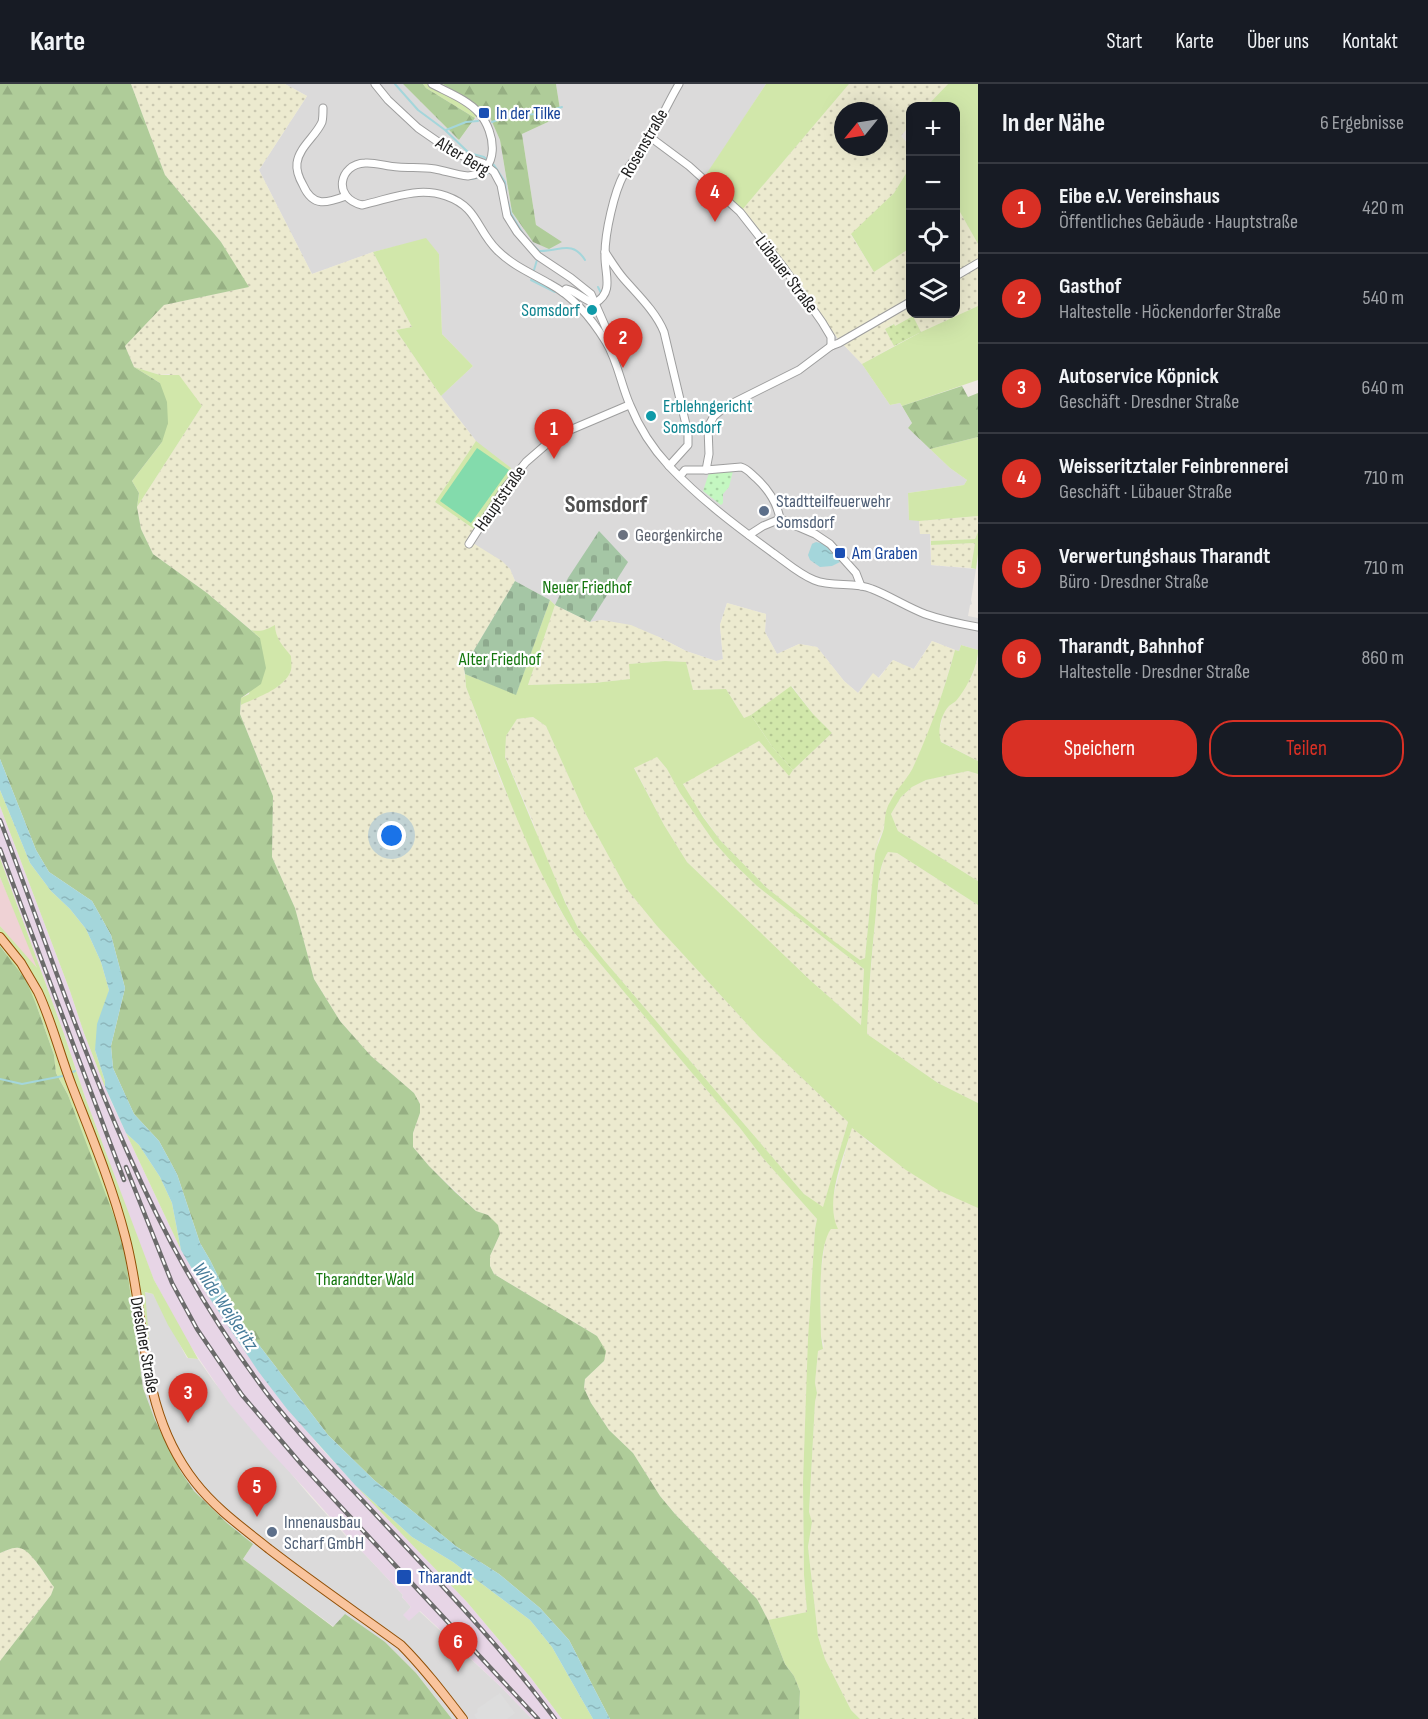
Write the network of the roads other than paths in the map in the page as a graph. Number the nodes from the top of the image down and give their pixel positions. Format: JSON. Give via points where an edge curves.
{"nodes":[{"id":1,"x":375,"y":84,"type":"edge"},
{"id":2,"x":432,"y":84,"type":"edge"},
{"id":3,"x":679,"y":84,"type":"edge"},
{"id":4,"x":323,"y":108,"type":"dead end"},
{"id":5,"x":650,"y":137,"type":"junction"},
{"id":6,"x":489,"y":163,"type":"junction"},
{"id":7,"x":346,"y":196,"type":"junction"},
{"id":8,"x":605,"y":251,"type":"junction"},
{"id":9,"x":978,"y":263,"type":"edge"},
{"id":10,"x":960,"y":274,"type":"edge"},
{"id":11,"x":563,"y":292,"type":"junction"},
{"id":12,"x":595,"y":303,"type":"junction"},
{"id":13,"x":906,"y":304,"type":"edge"},
{"id":14,"x":831,"y":346,"type":"junction"},
{"id":15,"x":616,"y":351,"type":"dead end"},
{"id":16,"x":629,"y":405,"type":"junction"},
{"id":17,"x":669,"y":466,"type":"junction"},
{"id":18,"x":706,"y":470,"type":"junction"},
{"id":19,"x":680,"y":476,"type":"junction"},
{"id":20,"x":780,"y":519,"type":"junction"},
{"id":21,"x":749,"y":535,"type":"junction"},
{"id":22,"x":469,"y":544,"type":"dead end"},
{"id":23,"x":861,"y":586,"type":"junction"},
{"id":24,"x":978,"y":627,"type":"edge"},
{"id":25,"x":0,"y":937,"type":"edge"},
{"id":26,"x":463,"y":1719,"type":"edge"}],
"edges":[{"from":1,"to":6,"type":"street","name":"Alter Berg","via":[[425,133],[460,155]]},
{"from":2,"to":6,"type":"street","via":[[481,115],[491,135],[493,153]]},
{"from":3,"to":5,"type":"street","name":"Rosenstraße"},
{"from":4,"to":7,"type":"street","via":[[321,122],[296,164],[298,175],[315,200],[328,202]]},
{"from":5,"to":8,"type":"street","name":"Rosenstraße","via":[[624,174],[611,211]]},
{"from":5,"to":14,"type":"street","name":"Lübauer Straße","via":[[740,212],[822,322],[831,337]]},
{"from":6,"to":7,"type":"street","via":[[468,176],[423,167],[361,163],[342,180]]},
{"from":6,"to":12,"type":"street","name":"Alter Berg","via":[[501,185],[507,216],[521,238],[538,256],[581,285]]},
{"from":7,"to":11,"type":"street","via":[[362,205],[413,192],[429,192],[459,201],[503,256]]},
{"from":8,"to":12,"type":"street","name":"Rosenstraße","via":[[608,286],[605,295]]},
{"from":8,"to":17,"type":"street","via":[[663,332],[688,433],[688,445]]},
{"from":9,"to":10,"type":"street"},
{"from":11,"to":12,"type":"street","via":[[569,289]]},
{"from":11,"to":16,"type":"street","via":[[594,323],[609,347]]},
{"from":12,"to":15,"type":"street","name":"Alter Berg"},
{"from":13,"to":14,"type":"street"},
{"from":14,"to":18,"type":"street","via":[[805,366],[714,416],[708,426]]},
{"from":16,"to":17,"type":"street"},
{"from":16,"to":22,"type":"street","name":"Hauptstraße","via":[[556,436],[526,462]]},
{"from":17,"to":19,"type":"street"},
{"from":18,"to":19,"type":"street","via":[[685,470]]},
{"from":18,"to":20,"type":"street","via":[[746,468],[772,495]]},
{"from":19,"to":21,"type":"street"},
{"from":20,"to":21,"type":"street"},
{"from":20,"to":23,"type":"street","via":[[830,544],[856,573]]},
{"from":21,"to":23,"type":"street","via":[[815,581]]},
{"from":23,"to":24,"type":"street","via":[[926,614]]},
{"from":25,"to":26,"type":"main road","name":"Dresdner Straße","via":[[38,992],[121,1220],[152,1393],[184,1466],[205,1493],[241,1526],[401,1645]]}]}
